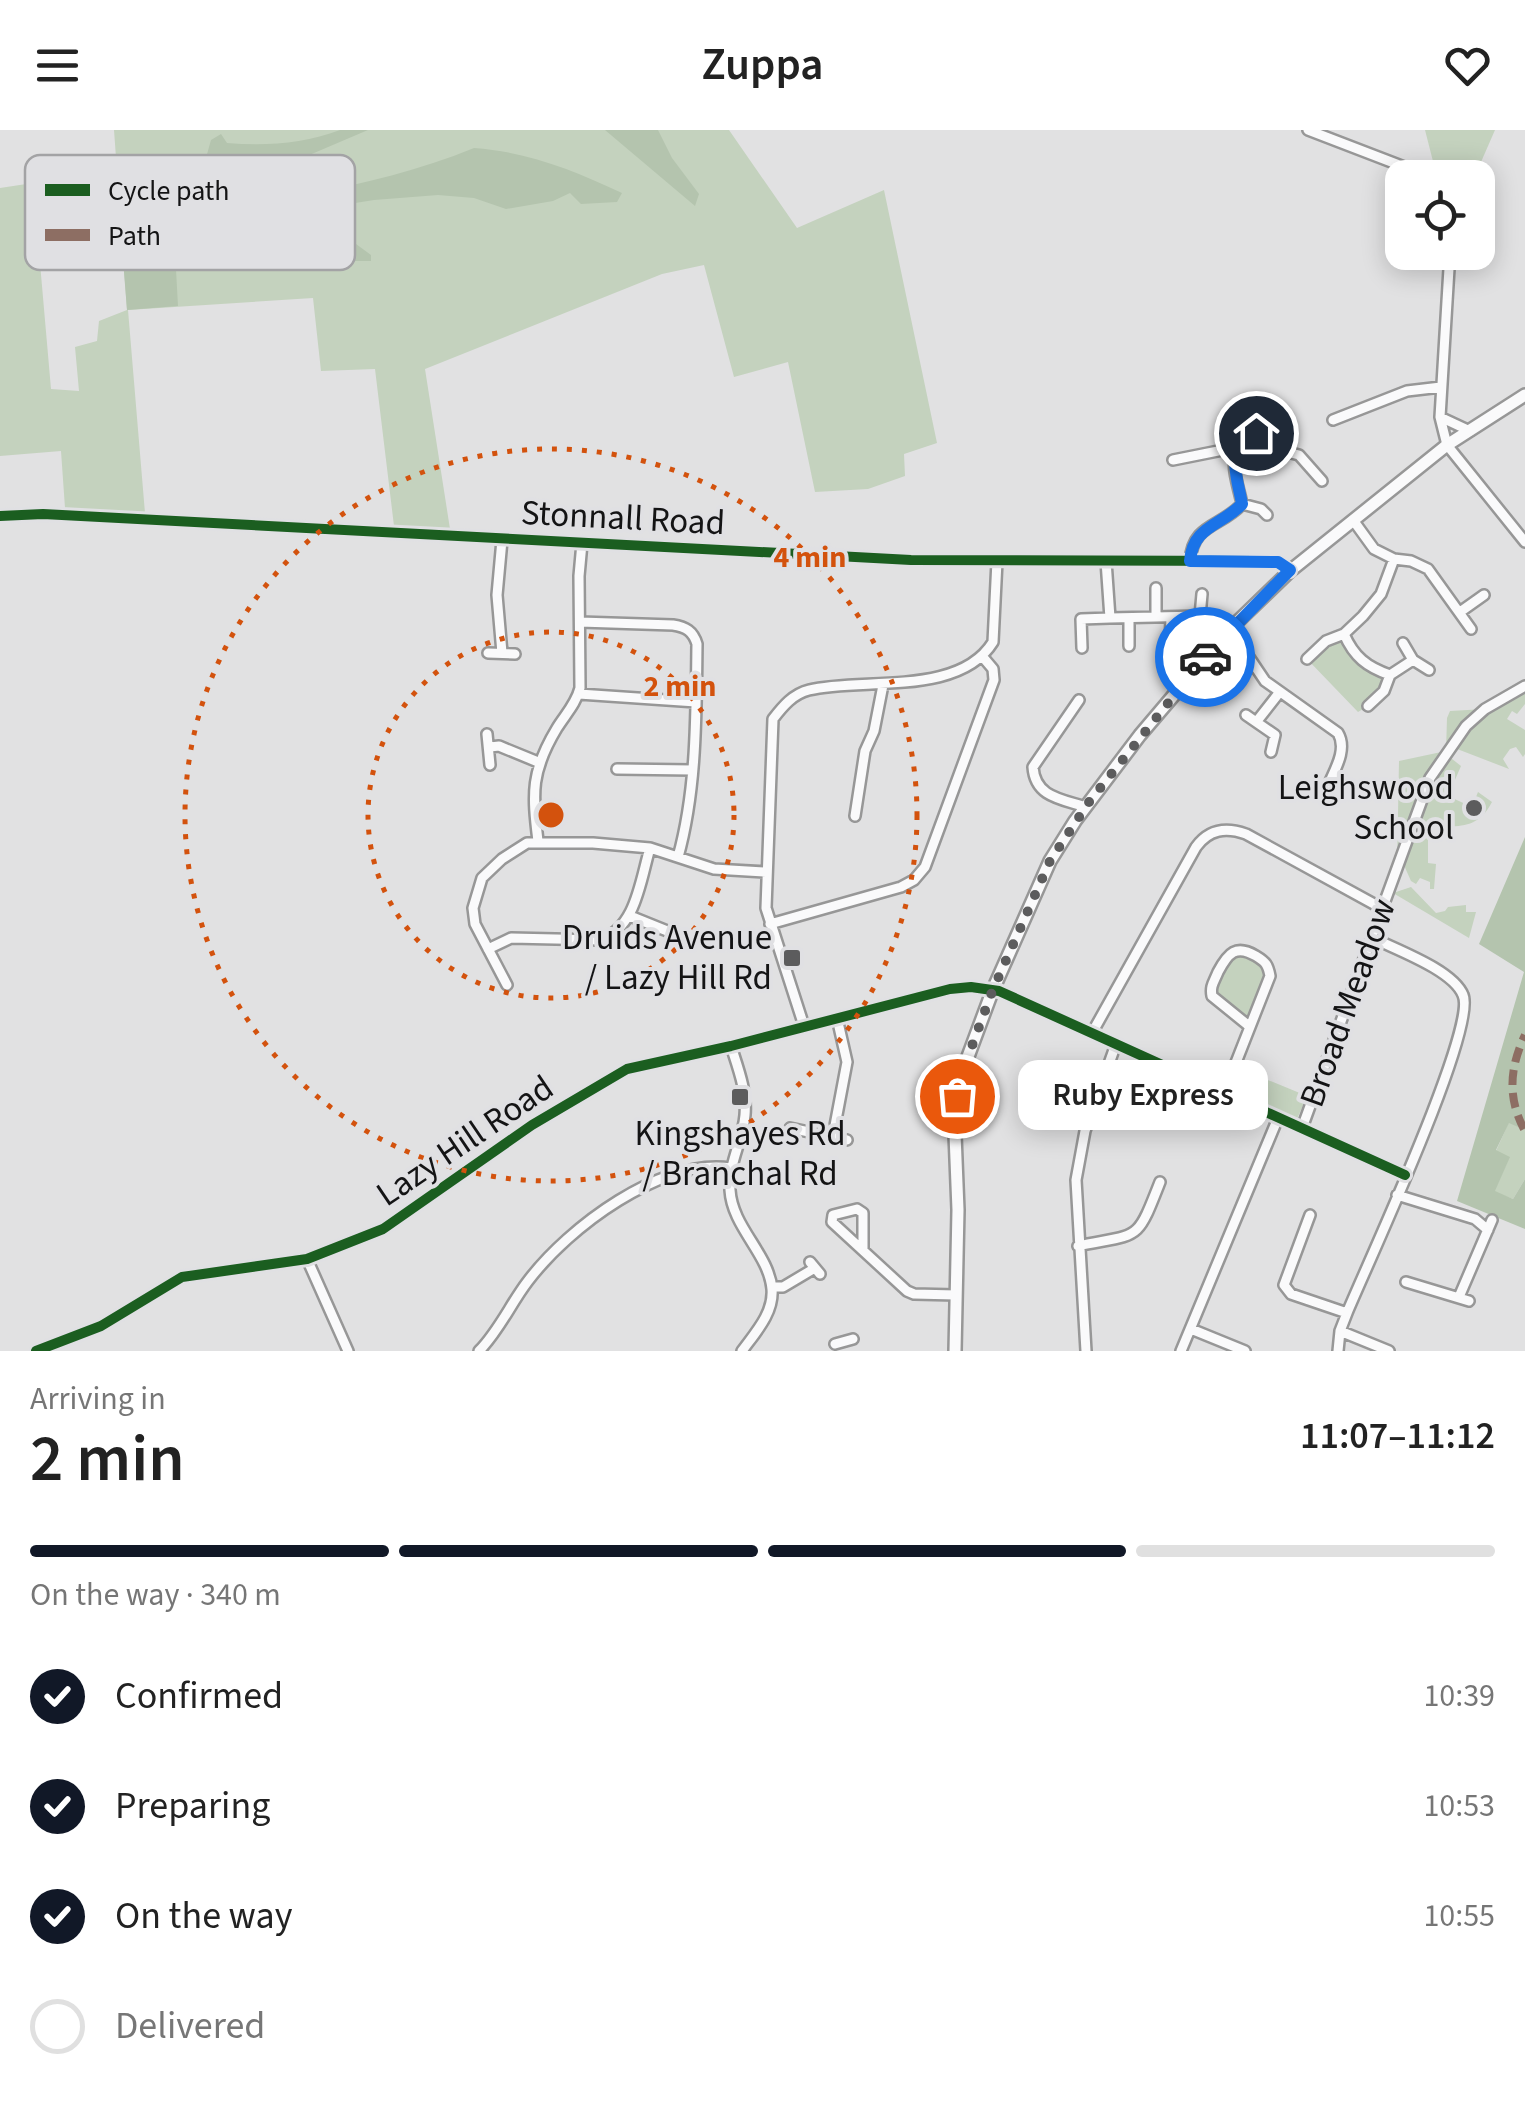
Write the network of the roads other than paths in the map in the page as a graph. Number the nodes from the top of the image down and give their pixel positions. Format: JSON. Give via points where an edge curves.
{"nodes":[{"id":1,"x":1308,"y":130,"type":"edge"},
{"id":2,"x":1386,"y":160,"type":"edge"},
{"id":3,"x":1449,"y":270,"type":"edge"},
{"id":4,"x":1441,"y":387,"type":"junction"},
{"id":5,"x":1525,"y":395,"type":"edge"},
{"id":6,"x":1440,"y":416,"type":"junction"},
{"id":7,"x":1333,"y":420,"type":"dead end"},
{"id":8,"x":1470,"y":431,"type":"junction"},
{"id":9,"x":1447,"y":445,"type":"junction"},
{"id":10,"x":1235,"y":454,"type":"junction"},
{"id":11,"x":1174,"y":460,"type":"dead end"},
{"id":12,"x":1326,"y":465,"type":"dead end"},
{"id":13,"x":1314,"y":471,"type":"junction"},
{"id":14,"x":1322,"y":481,"type":"dead end"},
{"id":15,"x":1242,"y":504,"type":"junction"},
{"id":16,"x":5,"y":515,"type":"edge"},
{"id":17,"x":1268,"y":515,"type":"dead end"},
{"id":18,"x":1353,"y":520,"type":"junction"},
{"id":19,"x":502,"y":540,"type":"junction"},
{"id":20,"x":1525,"y":542,"type":"edge"},
{"id":21,"x":582,"y":543,"type":"junction"},
{"id":22,"x":1394,"y":559,"type":"junction"},
{"id":23,"x":997,"y":561,"type":"junction"},
{"id":24,"x":1106,"y":561,"type":"junction"},
{"id":25,"x":1190,"y":561,"type":"junction"},
{"id":26,"x":1290,"y":570,"type":"junction"},
{"id":27,"x":1156,"y":588,"type":"dead end"},
{"id":28,"x":1202,"y":594,"type":"dead end"},
{"id":29,"x":1484,"y":595,"type":"dead end"},
{"id":30,"x":1460,"y":612,"type":"junction"},
{"id":31,"x":1156,"y":617,"type":"junction"},
{"id":32,"x":1171,"y":617,"type":"junction"},
{"id":33,"x":1110,"y":618,"type":"junction"},
{"id":34,"x":1129,"y":618,"type":"junction"},
{"id":35,"x":580,"y":622,"type":"junction"},
{"id":36,"x":1230,"y":629,"type":"junction"},
{"id":37,"x":1471,"y":629,"type":"dead end"},
{"id":38,"x":1344,"y":634,"type":"junction"},
{"id":39,"x":1402,"y":643,"type":"dead end"},
{"id":40,"x":1129,"y":646,"type":"dead end"},
{"id":41,"x":1082,"y":648,"type":"dead end"},
{"id":42,"x":1170,"y":648,"type":"dead end"},
{"id":43,"x":502,"y":652,"type":"junction"},
{"id":44,"x":488,"y":653,"type":"dead end"},
{"id":45,"x":515,"y":654,"type":"dead end"},
{"id":46,"x":982,"y":656,"type":"junction"},
{"id":47,"x":1307,"y":659,"type":"dead end"},
{"id":48,"x":1413,"y":660,"type":"junction"},
{"id":49,"x":1429,"y":670,"type":"dead end"},
{"id":50,"x":1390,"y":675,"type":"junction"},
{"id":51,"x":882,"y":686,"type":"junction"},
{"id":52,"x":1525,"y":686,"type":"edge"},
{"id":53,"x":1279,"y":693,"type":"junction"},
{"id":54,"x":579,"y":694,"type":"junction"},
{"id":55,"x":1079,"y":700,"type":"dead end"},
{"id":56,"x":696,"y":702,"type":"junction"},
{"id":57,"x":1368,"y":706,"type":"dead end"},
{"id":58,"x":1246,"y":715,"type":"dead end"},
{"id":59,"x":1257,"y":721,"type":"junction"},
{"id":60,"x":488,"y":734,"type":"dead end"},
{"id":61,"x":490,"y":747,"type":"junction"},
{"id":62,"x":1271,"y":752,"type":"dead end"},
{"id":63,"x":538,"y":762,"type":"junction"},
{"id":64,"x":490,"y":765,"type":"dead end"},
{"id":65,"x":622,"y":766,"type":"dead end"},
{"id":66,"x":692,"y":770,"type":"junction"},
{"id":67,"x":1327,"y":788,"type":"dead end"},
{"id":68,"x":1086,"y":807,"type":"junction"},
{"id":69,"x":855,"y":816,"type":"dead end"},
{"id":70,"x":538,"y":841,"type":"junction"},
{"id":71,"x":650,"y":848,"type":"junction"},
{"id":72,"x":678,"y":856,"type":"junction"},
{"id":73,"x":766,"y":872,"type":"junction"},
{"id":74,"x":1383,"y":909,"type":"junction"},
{"id":75,"x":630,"y":916,"type":"junction"},
{"id":76,"x":770,"y":924,"type":"junction"},
{"id":77,"x":1373,"y":938,"type":"junction"},
{"id":78,"x":687,"y":939,"type":"dead end"},
{"id":79,"x":488,"y":949,"type":"junction"},
{"id":80,"x":507,"y":984,"type":"dead end"},
{"id":81,"x":992,"y":992,"type":"junction"},
{"id":82,"x":837,"y":1018,"type":"junction"},
{"id":83,"x":804,"y":1026,"type":"junction"},
{"id":84,"x":1249,"y":1026,"type":"junction"},
{"id":85,"x":1092,"y":1033,"type":"junction"},
{"id":86,"x":1116,"y":1044,"type":"junction"},
{"id":87,"x":731,"y":1046,"type":"junction"},
{"id":88,"x":1224,"y":1093,"type":"junction"},
{"id":89,"x":1278,"y":1118,"type":"junction"},
{"id":90,"x":790,"y":1128,"type":"dead end"},
{"id":91,"x":1302,"y":1128,"type":"junction"},
{"id":92,"x":834,"y":1136,"type":"junction"},
{"id":93,"x":847,"y":1140,"type":"dead end"},
{"id":94,"x":731,"y":1168,"type":"junction"},
{"id":95,"x":1405,"y":1175,"type":"junction"},
{"id":96,"x":1160,"y":1182,"type":"dead end"},
{"id":97,"x":1397,"y":1195,"type":"junction"},
{"id":98,"x":1310,"y":1215,"type":"dead end"},
{"id":99,"x":1078,"y":1246,"type":"junction"},
{"id":100,"x":864,"y":1250,"type":"junction"},
{"id":101,"x":307,"y":1259,"type":"junction"},
{"id":102,"x":815,"y":1268,"type":"dead end"},
{"id":103,"x":1414,"y":1282,"type":"dead end"},
{"id":104,"x":772,"y":1288,"type":"junction"},
{"id":105,"x":956,"y":1294,"type":"junction"},
{"id":106,"x":1347,"y":1313,"type":"junction"},
{"id":107,"x":1191,"y":1329,"type":"junction"},
{"id":108,"x":1340,"y":1331,"type":"junction"},
{"id":109,"x":835,"y":1344,"type":"dead end"},
{"id":110,"x":850,"y":1344,"type":"edge"},
{"id":111,"x":36,"y":1351,"type":"edge"},
{"id":112,"x":348,"y":1351,"type":"edge"},
{"id":113,"x":479,"y":1351,"type":"edge"},
{"id":114,"x":742,"y":1351,"type":"edge"},
{"id":115,"x":955,"y":1351,"type":"edge"},
{"id":116,"x":1086,"y":1351,"type":"edge"},
{"id":117,"x":1181,"y":1351,"type":"edge"},
{"id":118,"x":1245,"y":1351,"type":"edge"},
{"id":119,"x":1338,"y":1351,"type":"edge"},
{"id":120,"x":1389,"y":1351,"type":"edge"}],
"edges":[{"from":1,"to":2,"type":"street"},
{"from":3,"to":4,"type":"street"},
{"from":4,"to":6,"type":"street"},
{"from":4,"to":7,"type":"street","via":[[1407,391]]},
{"from":5,"to":8,"type":"street"},
{"from":6,"to":8,"type":"street"},
{"from":6,"to":9,"type":"street"},
{"from":8,"to":9,"type":"street"},
{"from":9,"to":18,"type":"street"},
{"from":9,"to":20,"type":"street"},
{"from":10,"to":11,"type":"street","via":[[1222,450],[1188,465]]},
{"from":10,"to":13,"type":"street","via":[[1260,429],[1268,446],[1299,455]]},
{"from":10,"to":15,"type":"street"},
{"from":12,"to":13,"type":"street"},
{"from":13,"to":14,"type":"street"},
{"from":15,"to":17,"type":"street"},
{"from":15,"to":25,"type":"street","via":[[1198,534]]},
{"from":16,"to":19,"type":"street","name":"Stonnall Road"},
{"from":18,"to":22,"type":"street","via":[[1374,548]]},
{"from":18,"to":26,"type":"street"},
{"from":19,"to":21,"type":"street","name":"Stonnall Road"},
{"from":19,"to":43,"type":"street"},
{"from":21,"to":23,"type":"street","name":"Stonnall Road"},
{"from":21,"to":35,"type":"street"},
{"from":22,"to":30,"type":"street","via":[[1428,569]]},
{"from":22,"to":38,"type":"street","via":[[1381,594]]},
{"from":23,"to":24,"type":"street","name":"Stonnall Road"},
{"from":23,"to":46,"type":"street","via":[[993,642]]},
{"from":24,"to":25,"type":"street","name":"Stonnall Road"},
{"from":24,"to":33,"type":"street"},
{"from":25,"to":26,"type":"street","name":"Stonnall Road","via":[[1278,562]]},
{"from":26,"to":36,"type":"street"},
{"from":27,"to":31,"type":"street"},
{"from":28,"to":32,"type":"street","via":[[1200,616]]},
{"from":29,"to":30,"type":"street"},
{"from":30,"to":37,"type":"street"},
{"from":31,"to":32,"type":"street"},
{"from":31,"to":34,"type":"street"},
{"from":32,"to":42,"type":"street"},
{"from":33,"to":34,"type":"street"},
{"from":33,"to":41,"type":"street","via":[[1081,619]]},
{"from":34,"to":40,"type":"street"},
{"from":35,"to":54,"type":"street"},
{"from":35,"to":56,"type":"street","via":[[690,631],[697,644]]},
{"from":36,"to":53,"type":"street"},
{"from":36,"to":68,"type":"street"},
{"from":38,"to":47,"type":"street"},
{"from":38,"to":50,"type":"street","via":[[1363,662]]},
{"from":39,"to":48,"type":"street"},
{"from":43,"to":44,"type":"street"},
{"from":43,"to":45,"type":"street"},
{"from":46,"to":51,"type":"street","via":[[957,671]]},
{"from":46,"to":76,"type":"street","via":[[994,680],[925,866],[914,880]]},
{"from":48,"to":49,"type":"street"},
{"from":48,"to":50,"type":"street"},
{"from":50,"to":57,"type":"street"},
{"from":51,"to":69,"type":"street"},
{"from":51,"to":73,"type":"street","via":[[809,690],[773,718]]},
{"from":52,"to":74,"type":"street","name":"Broad Meadow","via":[[1485,709],[1446,751]]},
{"from":53,"to":59,"type":"street"},
{"from":53,"to":67,"type":"street","via":[[1338,732],[1341,754]]},
{"from":54,"to":56,"type":"street"},
{"from":54,"to":63,"type":"street"},
{"from":55,"to":68,"type":"street","via":[[1033,767],[1042,792]]},
{"from":56,"to":66,"type":"street"},
{"from":58,"to":59,"type":"street"},
{"from":59,"to":62,"type":"street","via":[[1275,735]]},
{"from":60,"to":61,"type":"street"},
{"from":61,"to":63,"type":"street"},
{"from":61,"to":64,"type":"street"},
{"from":63,"to":70,"type":"street"},
{"from":65,"to":66,"type":"street"},
{"from":66,"to":72,"type":"street"},
{"from":68,"to":81,"type":"street","via":[[1050,861]]},
{"from":70,"to":71,"type":"street"},
{"from":70,"to":79,"type":"street","via":[[516,848],[482,878],[475,924]]},
{"from":71,"to":72,"type":"street"},
{"from":71,"to":75,"type":"street"},
{"from":72,"to":73,"type":"street","via":[[714,869]]},
{"from":73,"to":76,"type":"street"},
{"from":74,"to":77,"type":"street","name":"Broad Meadow"},
{"from":74,"to":85,"type":"street","via":[[1246,834],[1216,831],[1196,847]]},
{"from":75,"to":78,"type":"street"},
{"from":75,"to":79,"type":"street","via":[[622,930],[600,940],[511,938]]},
{"from":76,"to":83,"type":"street"},
{"from":77,"to":91,"type":"street","name":"Broad Meadow"},
{"from":77,"to":95,"type":"street","via":[[1446,976],[1466,1004]]},
{"from":79,"to":80,"type":"street"},
{"from":81,"to":82,"type":"street","name":"Lazy Hill Road","via":[[950,989]]},
{"from":81,"to":85,"type":"street","name":"Lazy Hill Road"},
{"from":81,"to":105,"type":"street","via":[[954,1109]]},
{"from":82,"to":83,"type":"street","name":"Lazy Hill Road"},
{"from":82,"to":92,"type":"street","via":[[848,1062]]},
{"from":83,"to":87,"type":"street","name":"Lazy Hill Road"},
{"from":84,"to":84,"type":"street","via":[[1269,968],[1245,949],[1234,950],[1210,988]]},
{"from":84,"to":88,"type":"street"},
{"from":85,"to":86,"type":"street","name":"Lazy Hill Road"},
{"from":86,"to":88,"type":"street","name":"Lazy Hill Road"},
{"from":86,"to":99,"type":"street","via":[[1079,1156]]},
{"from":87,"to":94,"type":"street","via":[[745,1116]]},
{"from":87,"to":101,"type":"street","name":"Lazy Hill Road","via":[[626,1069],[383,1229]]},
{"from":88,"to":89,"type":"street","name":"Lazy Hill Road"},
{"from":89,"to":91,"type":"street","name":"Lazy Hill Road"},
{"from":89,"to":107,"type":"street"},
{"from":90,"to":92,"type":"street"},
{"from":91,"to":95,"type":"street","name":"Lazy Hill Road"},
{"from":92,"to":93,"type":"street"},
{"from":94,"to":104,"type":"street","via":[[734,1211]]},
{"from":94,"to":113,"type":"street","via":[[690,1169],[592,1219],[531,1277]]},
{"from":95,"to":97,"type":"street"},
{"from":96,"to":99,"type":"street","via":[[1135,1235]]},
{"from":97,"to":103,"type":"street","via":[[1490,1225],[1464,1299]]},
{"from":97,"to":106,"type":"street"},
{"from":98,"to":106,"type":"street","via":[[1284,1285],[1291,1294]]},
{"from":99,"to":116,"type":"street"},
{"from":100,"to":100,"type":"street","via":[[832,1222],[833,1215],[863,1213]]},
{"from":100,"to":105,"type":"street","via":[[911,1293]]},
{"from":101,"to":111,"type":"street","name":"Lazy Hill Road","via":[[182,1278],[101,1326]]},
{"from":101,"to":112,"type":"street"},
{"from":102,"to":104,"type":"street"},
{"from":104,"to":114,"type":"street","via":[[770,1306]]},
{"from":105,"to":115,"type":"street"},
{"from":106,"to":108,"type":"street"},
{"from":107,"to":117,"type":"street"},
{"from":107,"to":118,"type":"street"},
{"from":108,"to":119,"type":"street"},
{"from":108,"to":120,"type":"street"},
{"from":109,"to":110,"type":"street"}]}
